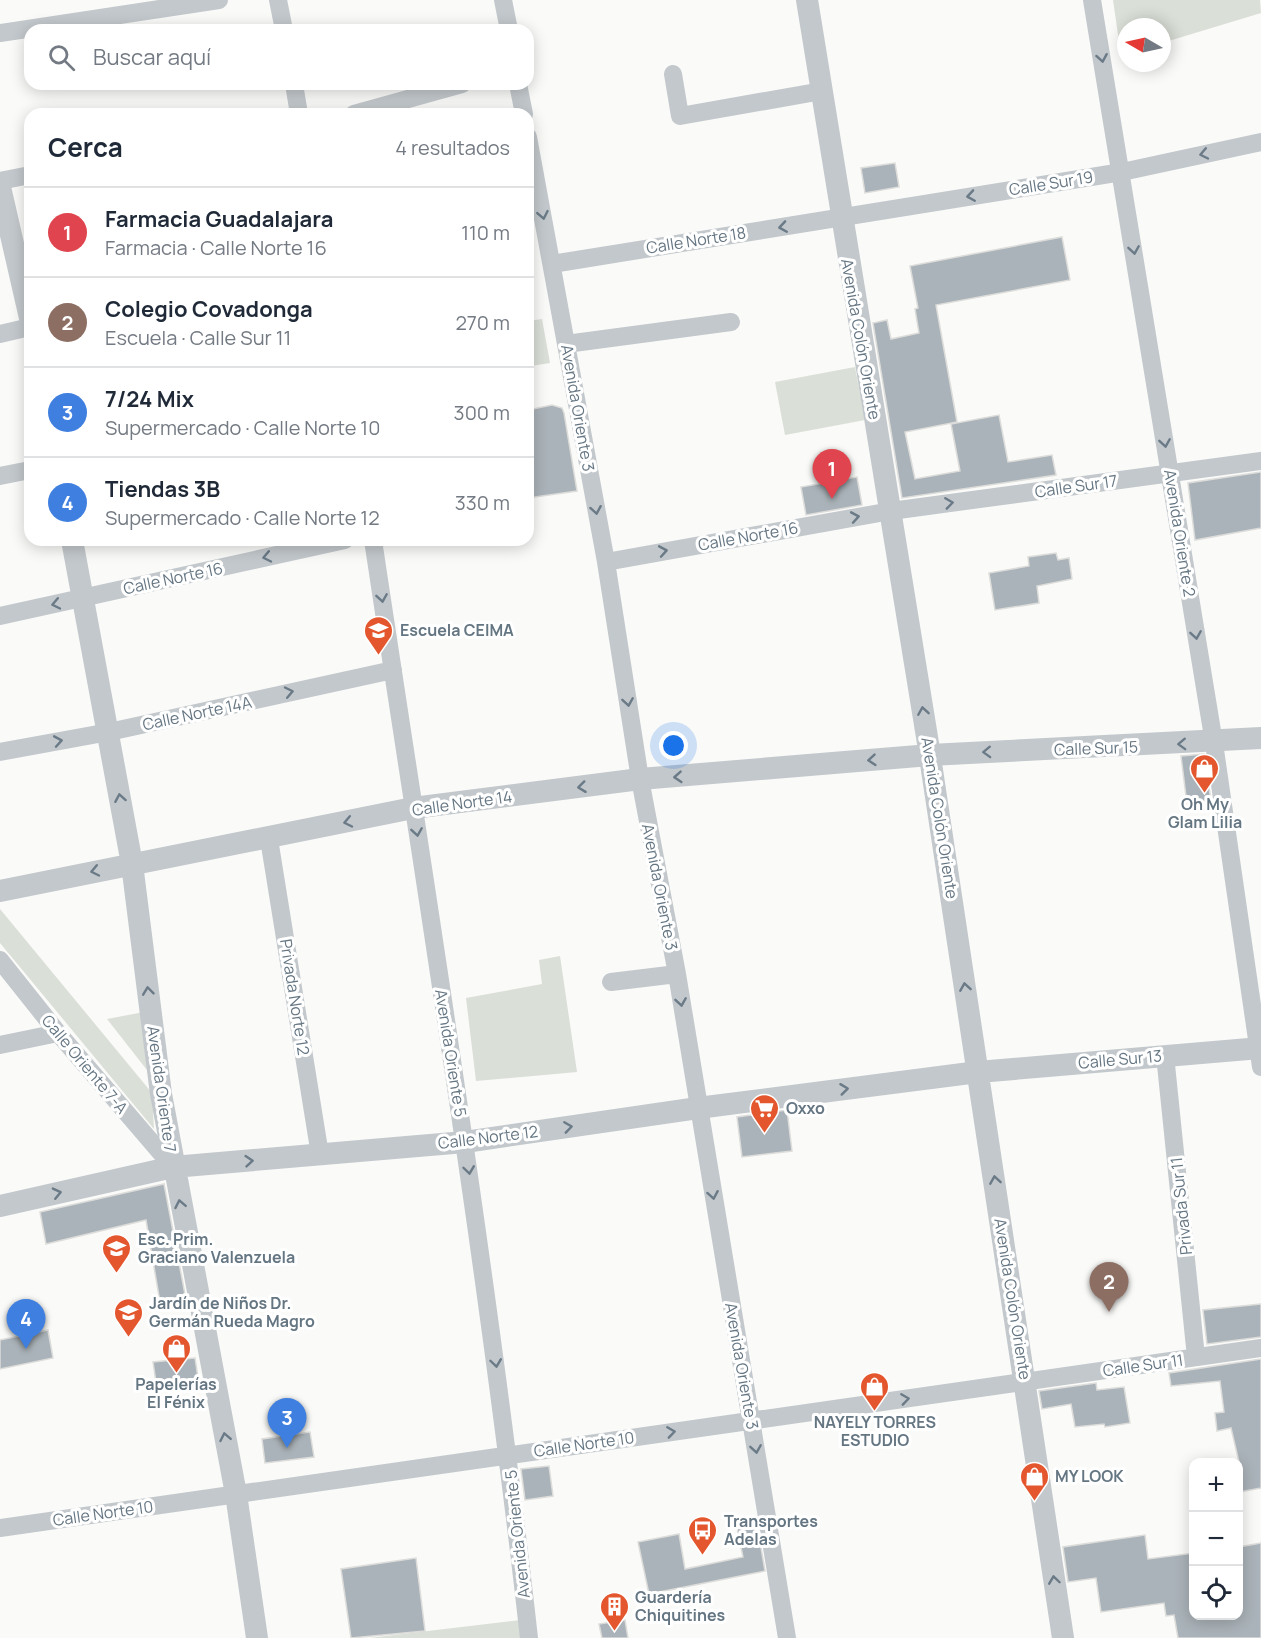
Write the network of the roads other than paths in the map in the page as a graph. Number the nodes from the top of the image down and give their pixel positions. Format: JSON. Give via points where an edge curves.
{"nodes":[{"id":1,"x":219,"y":0,"type":"edge"},
{"id":2,"x":278,"y":0,"type":"edge"},
{"id":3,"x":503,"y":0,"type":"edge"},
{"id":4,"x":807,"y":0,"type":"edge"},
{"id":5,"x":1092,"y":0,"type":"edge"},
{"id":6,"x":60,"y":24,"type":"edge"},
{"id":7,"x":283,"y":24,"type":"edge"},
{"id":8,"x":507,"y":24,"type":"edge"},
{"id":9,"x":24,"y":29,"type":"edge"},
{"id":10,"x":0,"y":33,"type":"edge"},
{"id":11,"x":673,"y":74,"type":"dead end"},
{"id":12,"x":295,"y":90,"type":"edge"},
{"id":13,"x":440,"y":90,"type":"edge"},
{"id":14,"x":519,"y":90,"type":"edge"},
{"id":15,"x":822,"y":91,"type":"junction"},
{"id":16,"x":298,"y":108,"type":"edge"},
{"id":17,"x":376,"y":108,"type":"edge"},
{"id":18,"x":523,"y":108,"type":"edge"},
{"id":19,"x":1261,"y":142,"type":"edge"},
{"id":20,"x":534,"y":168,"type":"edge"},
{"id":21,"x":1122,"y":172,"type":"junction"},
{"id":22,"x":24,"y":177,"type":"edge"},
{"id":23,"x":0,"y":181,"type":"edge"},
{"id":24,"x":0,"y":187,"type":"edge"},
{"id":25,"x":840,"y":217,"type":"junction"},
{"id":26,"x":552,"y":264,"type":"junction"},
{"id":27,"x":24,"y":292,"type":"edge"},
{"id":28,"x":731,"y":322,"type":"dead end"},
{"id":29,"x":24,"y":328,"type":"edge"},
{"id":30,"x":0,"y":334,"type":"edge"},
{"id":31,"x":566,"y":344,"type":"junction"},
{"id":32,"x":1261,"y":461,"type":"edge"},
{"id":33,"x":24,"y":471,"type":"edge"},
{"id":34,"x":1170,"y":473,"type":"junction"},
{"id":35,"x":0,"y":476,"type":"edge"},
{"id":36,"x":891,"y":511,"type":"junction"},
{"id":37,"x":73,"y":546,"type":"edge"},
{"id":38,"x":318,"y":546,"type":"edge"},
{"id":39,"x":374,"y":546,"type":"edge"},
{"id":40,"x":606,"y":562,"type":"junction"},
{"id":41,"x":82,"y":598,"type":"junction"},
{"id":42,"x":0,"y":616,"type":"edge"},
{"id":43,"x":393,"y":670,"type":"junction"},
{"id":44,"x":109,"y":732,"type":"junction"},
{"id":45,"x":1261,"y":738,"type":"edge"},
{"id":46,"x":1214,"y":742,"type":"junction"},
{"id":47,"x":0,"y":752,"type":"edge"},
{"id":48,"x":930,"y":755,"type":"junction"},
{"id":49,"x":640,"y":779,"type":"junction"},
{"id":50,"x":413,"y":808,"type":"junction"},
{"id":51,"x":269,"y":839,"type":"junction"},
{"id":52,"x":132,"y":864,"type":"junction"},
{"id":53,"x":0,"y":891,"type":"edge"},
{"id":54,"x":0,"y":960,"type":"edge"},
{"id":55,"x":677,"y":974,"type":"junction"},
{"id":56,"x":611,"y":982,"type":"dead end"},
{"id":57,"x":58,"y":1033,"type":"junction"},
{"id":58,"x":0,"y":1045,"type":"edge"},
{"id":59,"x":1260,"y":1054,"type":"edge"},
{"id":60,"x":1165,"y":1055,"type":"junction"},
{"id":61,"x":978,"y":1072,"type":"junction"},
{"id":62,"x":698,"y":1108,"type":"junction"},
{"id":63,"x":465,"y":1142,"type":"junction"},
{"id":64,"x":320,"y":1155,"type":"junction"},
{"id":65,"x":173,"y":1167,"type":"junction"},
{"id":66,"x":0,"y":1206,"type":"edge"},
{"id":67,"x":1261,"y":1348,"type":"edge"},
{"id":68,"x":1197,"y":1357,"type":"junction"},
{"id":69,"x":1026,"y":1382,"type":"junction"},
{"id":70,"x":752,"y":1421,"type":"junction"},
{"id":71,"x":508,"y":1454,"type":"junction"},
{"id":72,"x":236,"y":1494,"type":"junction"},
{"id":73,"x":0,"y":1528,"type":"edge"},
{"id":74,"x":257,"y":1638,"type":"edge"},
{"id":75,"x":529,"y":1638,"type":"edge"},
{"id":76,"x":788,"y":1638,"type":"edge"},
{"id":77,"x":1063,"y":1638,"type":"edge"}],
"edges":[{"from":1,"to":6,"type":"street"},
{"from":2,"to":7,"type":"street"},
{"from":3,"to":8,"type":"street"},
{"from":4,"to":15,"type":"street","name":"Avenida Colón Oriente"},
{"from":5,"to":21,"type":"street","name":"Avenida Oriente 2","one_way":true},
{"from":9,"to":10,"type":"street"},
{"from":11,"to":15,"type":"street","via":[[680,116]]},
{"from":12,"to":16,"type":"street"},
{"from":13,"to":17,"type":"street"},
{"from":14,"to":18,"type":"street"},
{"from":15,"to":25,"type":"street","name":"Avenida Colón Oriente"},
{"from":19,"to":21,"type":"street","name":"Calle Sur 19","one_way":true},
{"from":20,"to":26,"type":"street","name":"Avenida Oriente 3","one_way":true},
{"from":21,"to":25,"type":"street","name":"Calle Sur 19","one_way":true},
{"from":21,"to":34,"type":"street","name":"Avenida Oriente 2","one_way":true},
{"from":22,"to":23,"type":"street"},
{"from":24,"to":27,"type":"street"},
{"from":25,"to":26,"type":"street","name":"Calle Norte 18","one_way":true},
{"from":25,"to":36,"type":"street","name":"Avenida Colón Oriente"},
{"from":26,"to":31,"type":"street","name":"Avenida Oriente 3"},
{"from":28,"to":31,"type":"street"},
{"from":29,"to":30,"type":"street"},
{"from":31,"to":40,"type":"street","name":"Avenida Oriente 3","one_way":true},
{"from":32,"to":34,"type":"street","name":"Calle Sur 17"},
{"from":33,"to":35,"type":"street"},
{"from":36,"to":34,"type":"street","name":"Calle Sur 17","one_way":true},
{"from":34,"to":46,"type":"street","name":"Avenida Oriente 2","one_way":true},
{"from":40,"to":36,"type":"street","name":"Calle Norte 16","one_way":true},
{"from":48,"to":36,"type":"street","name":"Avenida Colón Oriente","one_way":true},
{"from":37,"to":41,"type":"street","name":"Avenida Oriente 7"},
{"from":38,"to":41,"type":"street","name":"Calle Norte 16","one_way":true},
{"from":39,"to":43,"type":"street","name":"Avenida Oriente 5","one_way":true},
{"from":40,"to":49,"type":"street","name":"Avenida Oriente 3","one_way":true},
{"from":41,"to":42,"type":"street","name":"Calle Norte 16","one_way":true},
{"from":41,"to":44,"type":"street","name":"Avenida Oriente 7"},
{"from":44,"to":43,"type":"street","name":"Calle Norte 14A","one_way":true},
{"from":43,"to":50,"type":"street","name":"Avenida Oriente 5"},
{"from":47,"to":44,"type":"street","name":"Calle Norte 14A","one_way":true},
{"from":52,"to":44,"type":"street","name":"Avenida Oriente 7","one_way":true},
{"from":45,"to":46,"type":"street","name":"Calle Sur 15"},
{"from":46,"to":48,"type":"street","name":"Calle Sur 15","one_way":true},
{"from":46,"to":59,"type":"street","name":"Avenida Oriente 2"},
{"from":48,"to":49,"type":"street","name":"Calle Norte 14","one_way":true},
{"from":61,"to":48,"type":"street","name":"Avenida Colón Oriente","one_way":true},
{"from":49,"to":50,"type":"street","name":"Calle Norte 14","one_way":true},
{"from":49,"to":55,"type":"street","name":"Avenida Oriente 3"},
{"from":50,"to":51,"type":"street","name":"Calle Norte 14","one_way":true},
{"from":50,"to":63,"type":"street","name":"Avenida Oriente 5","one_way":true},
{"from":51,"to":52,"type":"street","name":"Calle Norte 14"},
{"from":51,"to":64,"type":"street","name":"Privada Norte 12"},
{"from":52,"to":53,"type":"street","name":"Calle Norte 14","one_way":true},
{"from":65,"to":52,"type":"street","name":"Avenida Oriente 7","one_way":true},
{"from":54,"to":57,"type":"street","name":"Calle Oriente 7-A"},
{"from":55,"to":56,"type":"street"},
{"from":55,"to":62,"type":"street","name":"Avenida Oriente 3","one_way":true},
{"from":57,"to":58,"type":"street"},
{"from":57,"to":65,"type":"street","name":"Calle Oriente 7-A"},
{"from":59,"to":60,"type":"street","name":"Calle Sur 13"},
{"from":60,"to":61,"type":"street","name":"Calle Sur 13"},
{"from":60,"to":68,"type":"street","name":"Privada Sur 11"},
{"from":62,"to":61,"type":"street","name":"Calle Norte 12","one_way":true},
{"from":69,"to":61,"type":"street","name":"Avenida Colón Oriente","one_way":true},
{"from":63,"to":62,"type":"street","name":"Calle Norte 12","one_way":true},
{"from":62,"to":70,"type":"street","name":"Avenida Oriente 3","one_way":true},
{"from":63,"to":64,"type":"street","name":"Calle Norte 12"},
{"from":63,"to":71,"type":"street","name":"Avenida Oriente 5","one_way":true},
{"from":65,"to":64,"type":"street","name":"Calle Norte 12","one_way":true},
{"from":66,"to":65,"type":"street","name":"Calle Norte 12","one_way":true},
{"from":72,"to":65,"type":"street","name":"Avenida Oriente 7","one_way":true},
{"from":67,"to":68,"type":"street","name":"Calle Sur 11"},
{"from":68,"to":69,"type":"street","name":"Calle Sur 11"},
{"from":70,"to":69,"type":"street","name":"Calle Norte 10","one_way":true},
{"from":77,"to":69,"type":"street","name":"Avenida Colón Oriente","one_way":true},
{"from":71,"to":70,"type":"street","name":"Calle Norte 10","one_way":true},
{"from":70,"to":76,"type":"street","name":"Avenida Oriente 3","one_way":true},
{"from":71,"to":72,"type":"street","name":"Calle Norte 10"},
{"from":71,"to":75,"type":"street","name":"Avenida Oriente 5"},
{"from":72,"to":73,"type":"street","name":"Calle Norte 10"},
{"from":72,"to":74,"type":"street","name":"Avenida Oriente 7"}]}
